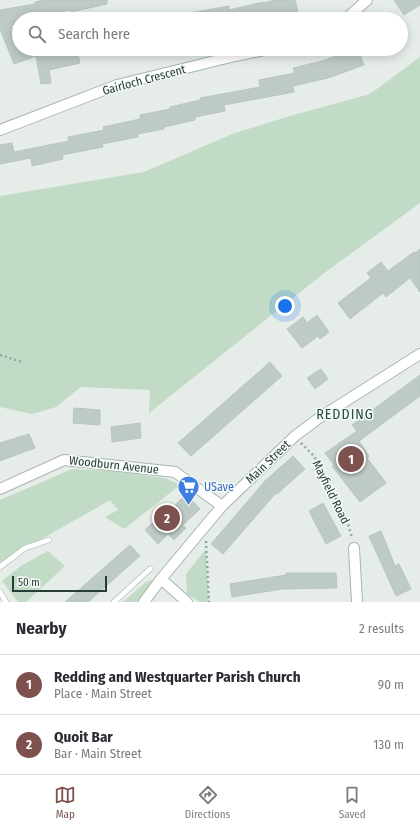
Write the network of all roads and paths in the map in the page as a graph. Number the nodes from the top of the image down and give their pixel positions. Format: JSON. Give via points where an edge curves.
{"nodes":[{"id":1,"x":367,"y":0,"type":"edge"},
{"id":2,"x":354,"y":12,"type":"edge"},
{"id":3,"x":239,"y":56,"type":"edge"},
{"id":4,"x":0,"y":130,"type":"edge"},
{"id":5,"x":420,"y":354,"type":"edge"},
{"id":6,"x":0,"y":355,"type":"edge"},
{"id":7,"x":22,"y":362,"type":"dead end"},
{"id":8,"x":295,"y":436,"type":"junction"},
{"id":9,"x":0,"y":489,"type":"edge"},
{"id":10,"x":222,"y":506,"type":"junction"},
{"id":11,"x":205,"y":527,"type":"junction"},
{"id":12,"x":49,"y":540,"type":"dead end"},
{"id":13,"x":354,"y":548,"type":"joint"},
{"id":14,"x":0,"y":567,"type":"edge"},
{"id":15,"x":150,"y":569,"type":"dead end"},
{"id":16,"x":161,"y":579,"type":"junction"},
{"id":17,"x":0,"y":592,"type":"edge"},
{"id":18,"x":6,"y":602,"type":"edge"},
{"id":19,"x":114,"y":602,"type":"edge"},
{"id":20,"x":144,"y":602,"type":"edge"},
{"id":21,"x":187,"y":602,"type":"edge"},
{"id":22,"x":209,"y":602,"type":"edge"},
{"id":23,"x":357,"y":602,"type":"edge"}],
"edges":[{"from":1,"to":2,"type":"street"},
{"from":3,"to":4,"type":"street","name":"Gairloch Crescent","via":[[117,85]]},
{"from":5,"to":8,"type":"street","name":"Main Street"},
{"from":6,"to":7,"type":"path"},
{"from":8,"to":10,"type":"street","name":"Main Street"},
{"from":8,"to":13,"type":"path","name":"Mayfield Road","via":[[314,456],[347,520]]},
{"from":9,"to":10,"type":"street","name":"Woodburn Avenue","via":[[64,460],[175,472]]},
{"from":10,"to":11,"type":"street","name":"Main Street"},
{"from":11,"to":16,"type":"street","name":"Main Street"},
{"from":11,"to":22,"type":"path"},
{"from":12,"to":14,"type":"lane","via":[[24,548]]},
{"from":13,"to":23,"type":"street"},
{"from":15,"to":19,"type":"lane"},
{"from":16,"to":20,"type":"street","name":"Main Street"},
{"from":16,"to":21,"type":"street"},
{"from":17,"to":18,"type":"lane"}]}
